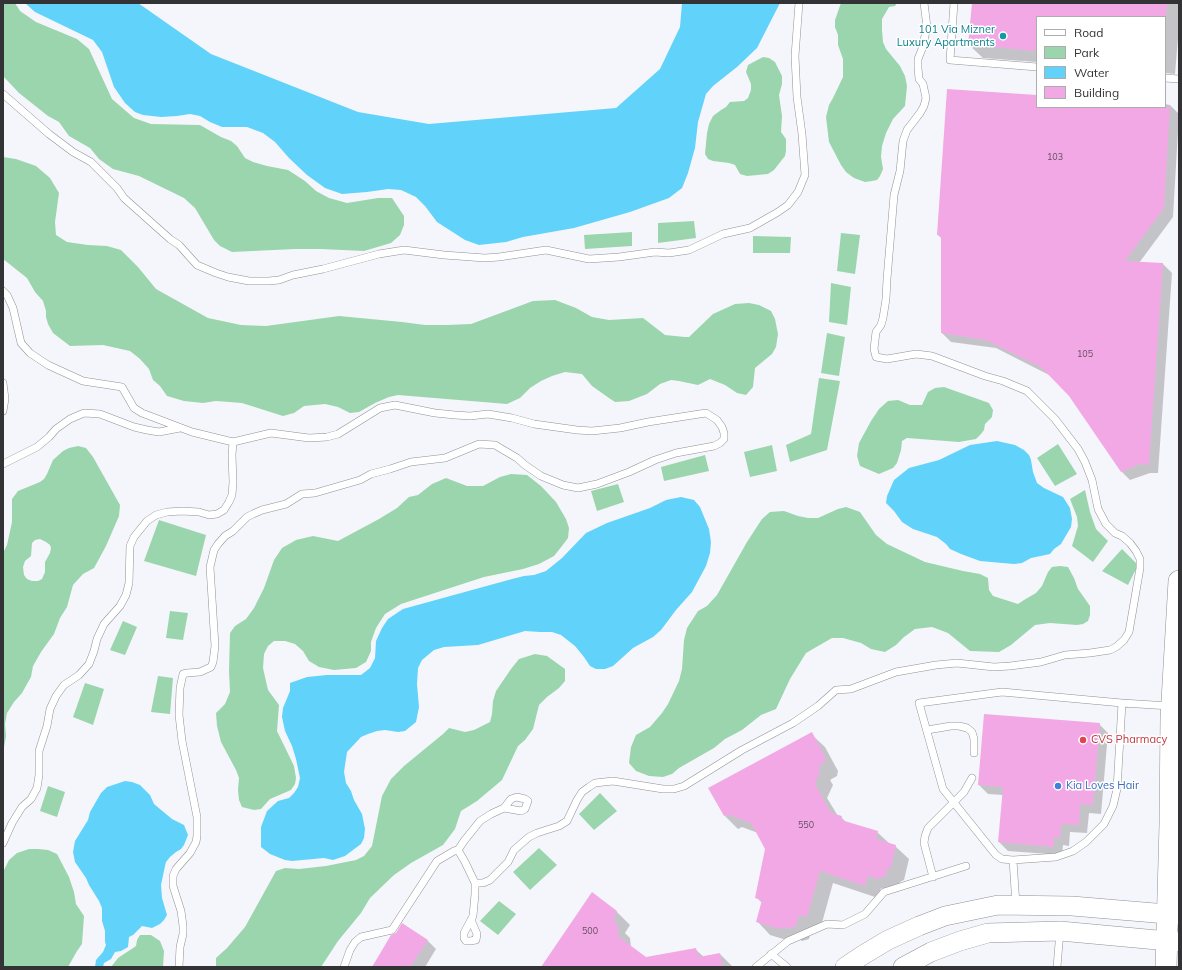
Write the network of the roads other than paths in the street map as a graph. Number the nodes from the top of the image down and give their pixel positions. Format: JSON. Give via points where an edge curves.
{"nodes":[{"id":1,"x":799,"y":3,"type":"edge"},
{"id":2,"x":924,"y":3,"type":"edge"},
{"id":3,"x":954,"y":3,"type":"edge"},
{"id":4,"x":1036,"y":67,"type":"edge"},
{"id":5,"x":1166,"y":78,"type":"edge"},
{"id":6,"x":1179,"y":79,"type":"edge"},
{"id":7,"x":3,"y":94,"type":"edge"},
{"id":8,"x":3,"y":291,"type":"edge"},
{"id":9,"x":3,"y":383,"type":"edge"},
{"id":10,"x":3,"y":411,"type":"edge"},
{"id":11,"x":181,"y":428,"type":"junction"},
{"id":12,"x":232,"y":442,"type":"junction"},
{"id":13,"x":3,"y":464,"type":"edge"},
{"id":14,"x":1179,"y":581,"type":"edge"},
{"id":15,"x":1122,"y":703,"type":"junction"},
{"id":16,"x":1172,"y":706,"type":"junction"},
{"id":17,"x":927,"y":730,"type":"junction"},
{"id":18,"x":974,"y":753,"type":"dead end"},
{"id":19,"x":972,"y":778,"type":"dead end"},
{"id":20,"x":954,"y":802,"type":"junction"},
{"id":21,"x":504,"y":808,"type":"dead end"},
{"id":22,"x":3,"y":843,"type":"edge"},
{"id":23,"x":458,"y":850,"type":"junction"},
{"id":24,"x":1013,"y":860,"type":"junction"},
{"id":25,"x":966,"y":866,"type":"dead end"},
{"id":26,"x":932,"y":877,"type":"junction"},
{"id":27,"x":475,"y":883,"type":"junction"},
{"id":28,"x":1016,"y":905,"type":"junction"},
{"id":29,"x":1173,"y":914,"type":"edge"},
{"id":30,"x":471,"y":920,"type":"dead end"},
{"id":31,"x":1060,"y":931,"type":"junction"},
{"id":32,"x":1173,"y":942,"type":"edge"},
{"id":33,"x":771,"y":954,"type":"junction"},
{"id":34,"x":179,"y":967,"type":"edge"},
{"id":35,"x":344,"y":967,"type":"edge"},
{"id":36,"x":756,"y":967,"type":"edge"},
{"id":37,"x":787,"y":967,"type":"edge"},
{"id":38,"x":845,"y":967,"type":"edge"},
{"id":39,"x":903,"y":967,"type":"edge"},
{"id":40,"x":1057,"y":967,"type":"edge"},
{"id":41,"x":1166,"y":967,"type":"edge"}],
"edges":[{"from":1,"to":7,"type":"lane","via":[[795,56],[805,175],[798,192],[788,205],[750,228],[724,234],[689,250],[669,253],[589,258],[546,250],[485,258],[404,250],[279,280],[249,281],[228,277],[197,265],[179,245],[124,198],[118,188],[91,162],[49,134]]},
{"from":2,"to":27,"type":"lane","via":[[927,27],[918,68],[926,98],[924,106],[907,130],[903,141],[894,196],[886,299],[881,326],[876,332],[876,357],[887,359],[916,354],[932,356],[1027,391],[1055,419],[1085,462],[1098,509],[1106,524],[1130,543],[1140,559],[1129,632],[1124,640],[1110,650],[1066,655],[1010,666],[957,663],[936,666],[896,672],[851,689],[836,690],[793,723],[742,750],[684,786],[663,789],[613,781],[589,787],[582,792],[567,821],[529,837],[514,850],[508,862],[490,880]]},
{"from":3,"to":4,"type":"lane","via":[[950,60]]},
{"from":5,"to":6,"type":"lane"},
{"from":8,"to":11,"type":"lane","via":[[13,308],[21,343],[30,353],[48,365],[84,381],[122,386],[134,408],[142,414]]},
{"from":9,"to":10,"type":"lane"},
{"from":11,"to":12,"type":"lane"},
{"from":11,"to":13,"type":"lane","via":[[159,432],[134,427],[100,414],[84,413],[56,429],[37,447]]},
{"from":12,"to":22,"type":"lane","via":[[232,495],[224,510],[209,515],[199,512],[167,512],[156,515],[147,521],[134,537],[130,546],[126,595],[104,624],[89,664],[64,685],[56,696],[39,750],[36,788],[31,799],[22,807],[12,823]]},
{"from":12,"to":34,"type":"lane","via":[[271,433],[309,438],[326,437],[338,434],[380,408],[395,405],[434,413],[470,416],[488,414],[534,424],[592,431],[706,413],[718,420],[724,433],[724,440],[714,446],[655,460],[597,484],[578,488],[541,476],[495,445],[479,444],[445,458],[411,462],[327,490],[302,494],[286,504],[252,514],[226,536],[214,550],[210,567],[215,646],[213,662],[211,667],[200,672],[182,674],[180,688],[179,716],[197,817],[197,836],[190,853],[173,876],[183,926]]},
{"from":14,"to":16,"type":"main road"},
{"from":15,"to":16,"type":"lane"},
{"from":15,"to":17,"type":"lane","via":[[1002,692],[920,703]]},
{"from":15,"to":24,"type":"lane","via":[[1117,790],[1104,824],[1073,851],[1056,857]]},
{"from":16,"to":29,"type":"main road","via":[[1170,824]]},
{"from":17,"to":18,"type":"lane","via":[[951,726],[967,728],[972,732]]},
{"from":17,"to":20,"type":"lane","via":[[943,789]]},
{"from":19,"to":20,"type":"lane"},
{"from":20,"to":24,"type":"lane","via":[[996,855],[1002,859]]},
{"from":20,"to":26,"type":"lane","via":[[932,823],[925,836],[925,850]]},
{"from":21,"to":23,"type":"lane","via":[[480,821]]},
{"from":23,"to":27,"type":"lane"},
{"from":23,"to":35,"type":"lane","via":[[436,861],[392,930],[361,937],[356,942]]},
{"from":24,"to":28,"type":"lane"},
{"from":25,"to":26,"type":"lane"},
{"from":26,"to":33,"type":"lane","via":[[884,892],[865,914],[843,925],[827,924],[788,941]]},
{"from":27,"to":30,"type":"lane"},
{"from":28,"to":29,"type":"main road","via":[[1072,906]]},
{"from":28,"to":38,"type":"main road","via":[[998,905],[945,916],[888,940]]},
{"from":29,"to":32,"type":"main road"},
{"from":31,"to":32,"type":"main road"},
{"from":31,"to":39,"type":"main road","via":[[988,933],[932,952]]},
{"from":31,"to":40,"type":"lane"},
{"from":32,"to":41,"type":"main road"},
{"from":33,"to":36,"type":"lane"},
{"from":33,"to":37,"type":"lane"}]}
